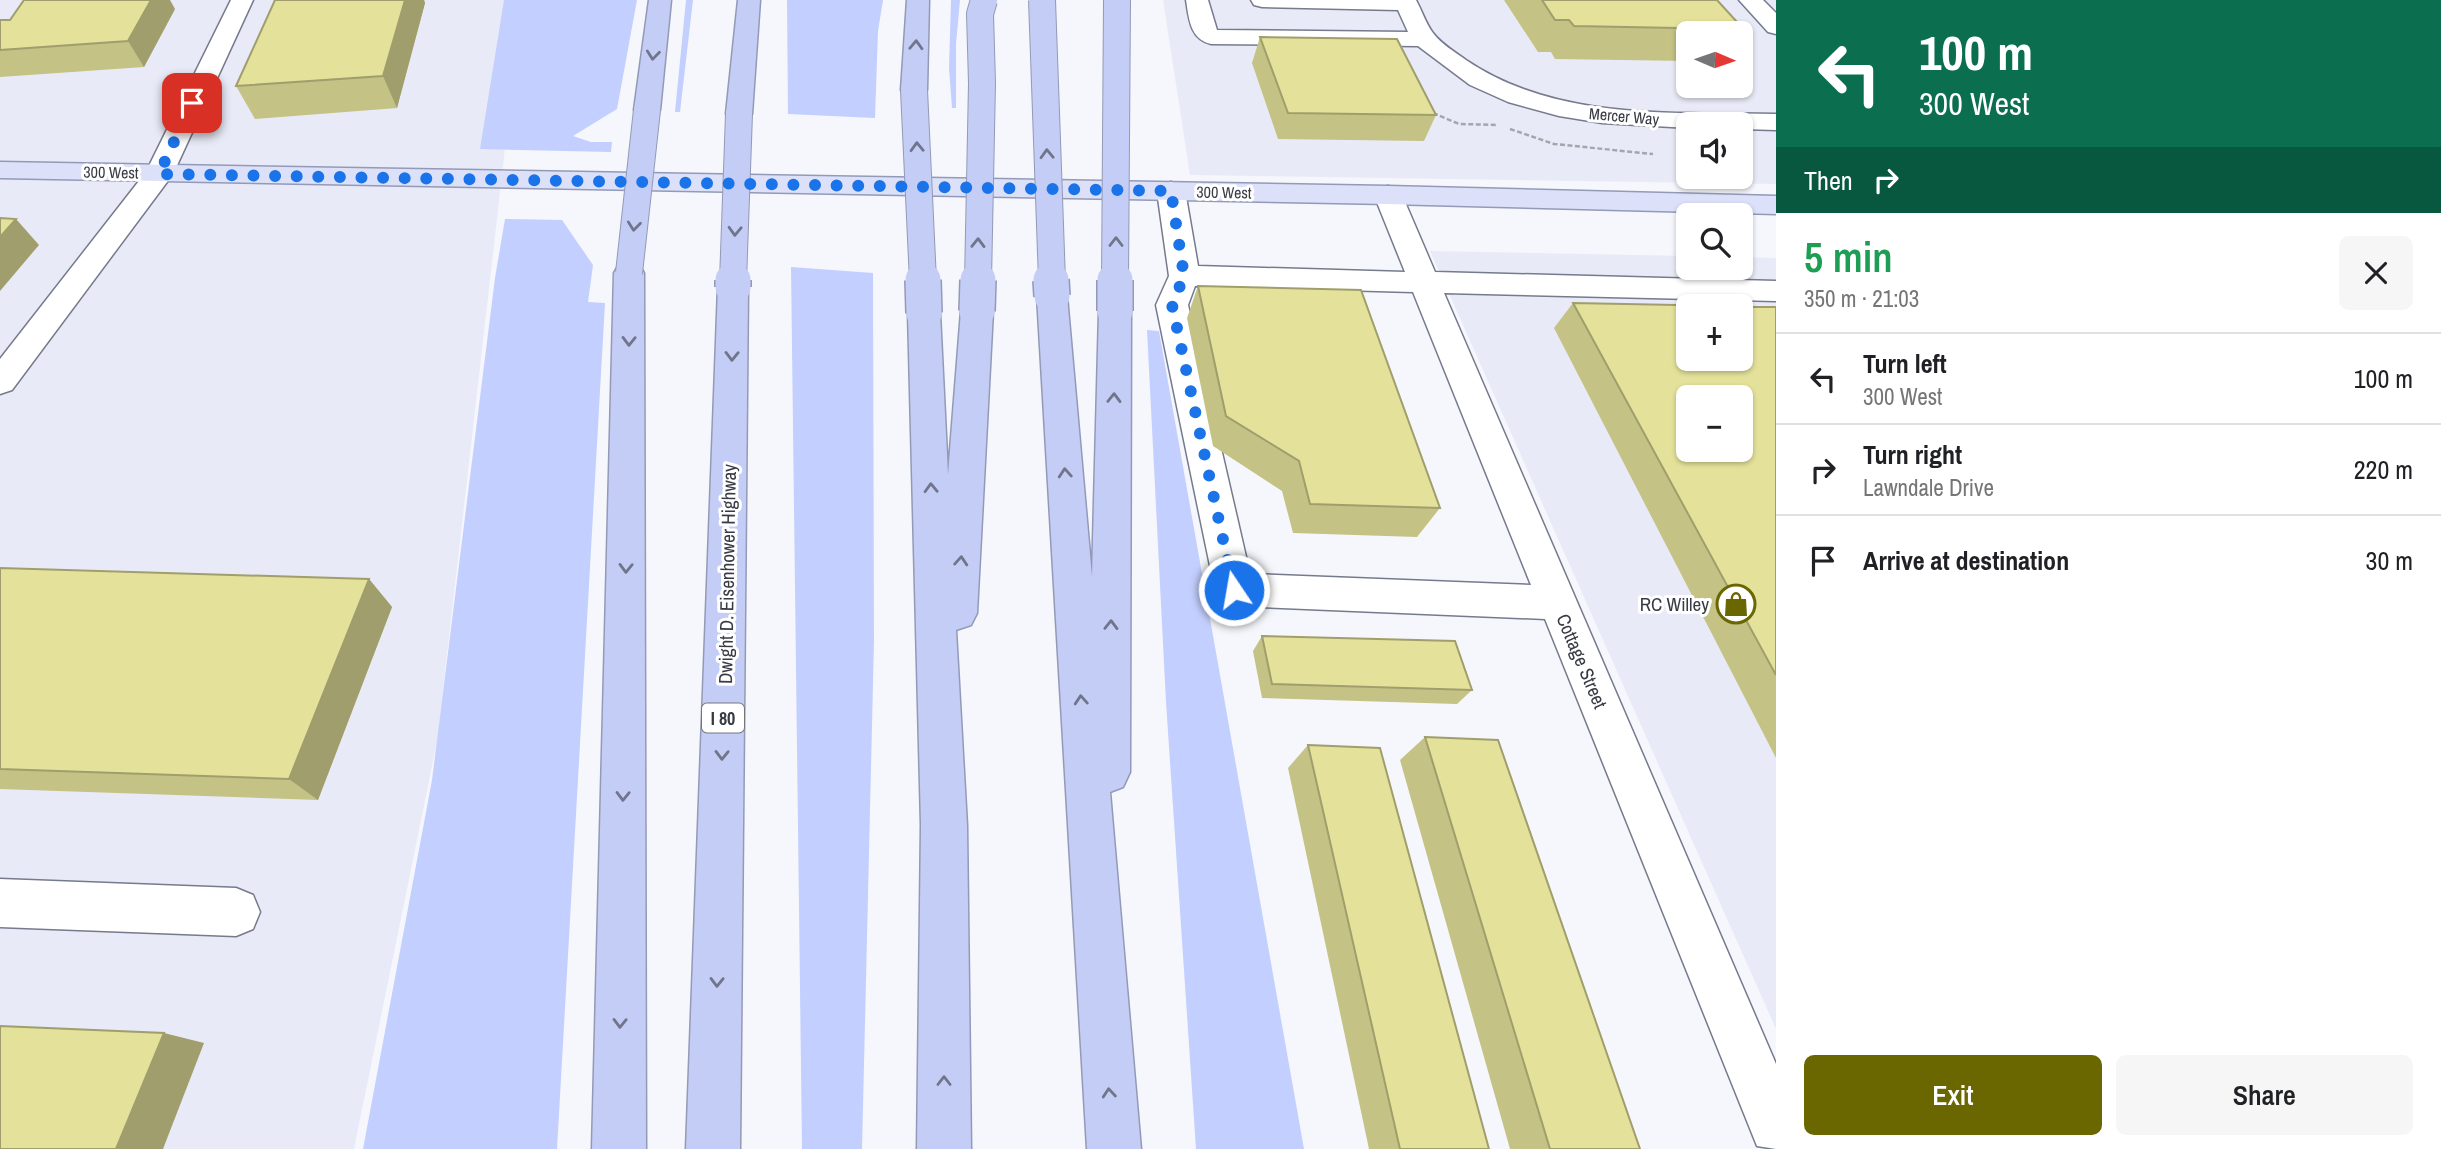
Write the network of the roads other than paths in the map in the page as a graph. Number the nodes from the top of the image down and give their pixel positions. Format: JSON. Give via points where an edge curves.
{"nodes":[{"id":1,"x":242,"y":0,"type":"edge"},
{"id":2,"x":660,"y":0,"type":"edge"},
{"id":3,"x":735,"y":0,"type":"edge"},
{"id":4,"x":749,"y":0,"type":"edge"},
{"id":5,"x":918,"y":0,"type":"edge"},
{"id":6,"x":984,"y":0,"type":"edge"},
{"id":7,"x":1042,"y":0,"type":"edge"},
{"id":8,"x":1117,"y":0,"type":"edge"},
{"id":9,"x":1197,"y":0,"type":"edge"},
{"id":10,"x":1262,"y":0,"type":"edge"},
{"id":11,"x":1751,"y":0,"type":"edge"},
{"id":12,"x":1406,"y":1,"type":"edge"},
{"id":13,"x":1775,"y":25,"type":"edge"},
{"id":14,"x":1425,"y":39,"type":"junction"},
{"id":15,"x":740,"y":86,"type":"junction"},
{"id":16,"x":1776,"y":122,"type":"edge"},
{"id":17,"x":0,"y":170,"type":"edge"},
{"id":18,"x":159,"y":174,"type":"junction"},
{"id":19,"x":1171,"y":191,"type":"junction"},
{"id":20,"x":1388,"y":195,"type":"junction"},
{"id":21,"x":1776,"y":205,"type":"edge"},
{"id":22,"x":1184,"y":276,"type":"junction"},
{"id":23,"x":1426,"y":284,"type":"junction"},
{"id":24,"x":1776,"y":292,"type":"edge"},
{"id":25,"x":0,"y":382,"type":"edge"},
{"id":26,"x":1558,"y":603,"type":"junction"},
{"id":27,"x":944,"y":825,"type":"junction"},
{"id":28,"x":0,"y":904,"type":"edge"},
{"id":29,"x":236,"y":912,"type":"dead end"},
{"id":30,"x":1104,"y":1037,"type":"junction"},
{"id":31,"x":1776,"y":1127,"type":"edge"},
{"id":32,"x":619,"y":1149,"type":"edge"},
{"id":33,"x":713,"y":1149,"type":"edge"},
{"id":34,"x":944,"y":1149,"type":"edge"},
{"id":35,"x":1114,"y":1149,"type":"edge"}],
"edges":[{"from":1,"to":18,"type":"street"},
{"from":2,"to":32,"type":"highway","one_way":true,"bridge":true,"via":[[629,273]]},
{"from":3,"to":15,"type":"highway"},
{"from":4,"to":15,"type":"highway","name":"Dwight D. Eisenhower Highway","number":"I 80"},
{"from":27,"to":5,"type":"highway","one_way":true,"bridge":true,"via":[[914,90]]},
{"from":27,"to":6,"type":"highway","one_way":true,"bridge":true,"via":[[976,311],[980,14]]},
{"from":30,"to":7,"type":"highway","one_way":true,"bridge":true,"via":[[1052,296]]},
{"from":30,"to":8,"type":"highway","one_way":true,"bridge":true},
{"from":9,"to":14,"type":"street","via":[[1203,29],[1211,37]]},
{"from":10,"to":12,"type":"street"},
{"from":11,"to":13,"type":"street"},
{"from":12,"to":14,"type":"street"},
{"from":14,"to":16,"type":"street","name":"Mercer Way","via":[[1478,81],[1530,100],[1628,118]]},
{"from":15,"to":33,"type":"highway","name":"Dwight D. Eisenhower Highway","number":"I 80","one_way":true,"bridge":true},
{"from":17,"to":18,"type":"main road","name":"300 West"},
{"from":18,"to":19,"type":"main road","name":"300 West"},
{"from":18,"to":25,"type":"street"},
{"from":19,"to":20,"type":"main road","name":"300 West"},
{"from":19,"to":22,"type":"street"},
{"from":20,"to":21,"type":"main road","name":"300 West"},
{"from":20,"to":23,"type":"street","name":"Cottage Street"},
{"from":22,"to":23,"type":"street"},
{"from":22,"to":26,"type":"street","via":[[1172,305],[1234,590]]},
{"from":23,"to":24,"type":"street"},
{"from":23,"to":26,"type":"street","name":"Cottage Street"},
{"from":26,"to":31,"type":"street","name":"Cottage Street"},
{"from":34,"to":27,"type":"highway","one_way":true},
{"from":28,"to":29,"type":"street"},
{"from":35,"to":30,"type":"highway","one_way":true}]}
